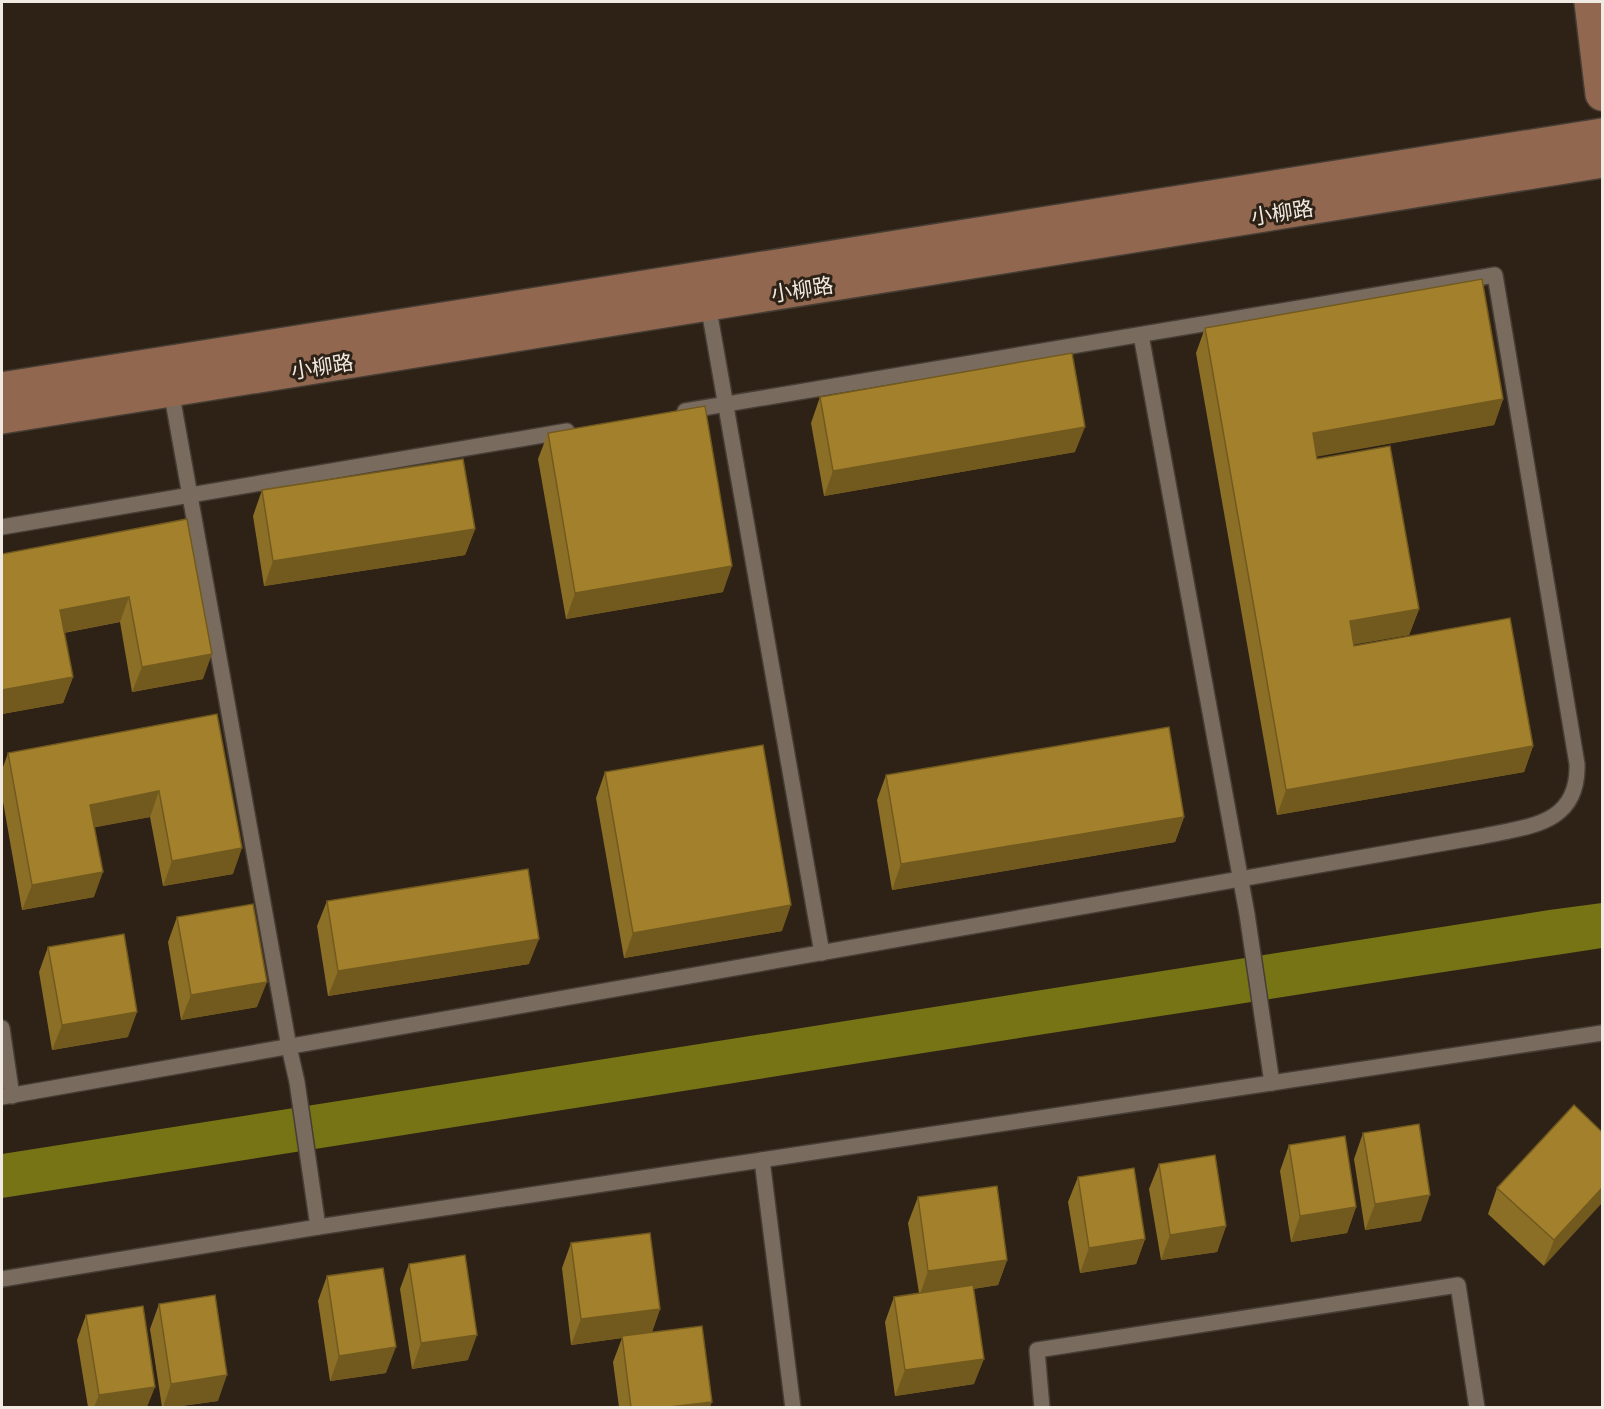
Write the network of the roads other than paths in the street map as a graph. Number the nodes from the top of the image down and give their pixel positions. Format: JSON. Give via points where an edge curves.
{"nodes":[{"id":1,"x":1591,"y":2,"type":"edge"},
{"id":2,"x":1602,"y":94,"type":"edge"},
{"id":3,"x":1602,"y":135,"type":"edge"},
{"id":4,"x":1602,"y":161,"type":"edge"},
{"id":5,"x":708,"y":304,"type":"junction"},
{"id":6,"x":1141,"y":334,"type":"junction"},
{"id":7,"x":2,"y":388,"type":"edge"},
{"id":8,"x":171,"y":390,"type":"junction"},
{"id":9,"x":726,"y":405,"type":"junction"},
{"id":10,"x":668,"y":414,"type":"edge"},
{"id":11,"x":2,"y":417,"type":"edge"},
{"id":12,"x":586,"y":428,"type":"edge"},
{"id":13,"x":190,"y":495,"type":"junction"},
{"id":14,"x":2,"y":527,"type":"edge"},
{"id":15,"x":1239,"y":879,"type":"junction"},
{"id":16,"x":822,"y":953,"type":"junction"},
{"id":17,"x":2,"y":1028,"type":"edge"},
{"id":18,"x":1602,"y":1033,"type":"edge"},
{"id":19,"x":289,"y":1047,"type":"junction"},
{"id":20,"x":1272,"y":1083,"type":"junction"},
{"id":21,"x":7,"y":1096,"type":"edge"},
{"id":22,"x":762,"y":1160,"type":"junction"},
{"id":23,"x":318,"y":1227,"type":"junction"},
{"id":24,"x":2,"y":1279,"type":"edge"},
{"id":25,"x":793,"y":1407,"type":"edge"},
{"id":26,"x":1042,"y":1407,"type":"edge"},
{"id":27,"x":1477,"y":1407,"type":"edge"}],
"edges":[{"from":1,"to":2,"type":"street"},
{"from":3,"to":7,"type":"street","name":"小柳路"},
{"from":4,"to":5,"type":"street","name":"小柳路"},
{"from":5,"to":8,"type":"street","name":"小柳路"},
{"from":5,"to":9,"type":"lane"},
{"from":6,"to":9,"type":"lane"},
{"from":6,"to":15,"type":"lane"},
{"from":6,"to":15,"type":"lane","via":[[1495,275],[1577,764],[1577,781],[1571,796],[1548,821],[1525,827]]},
{"from":8,"to":11,"type":"street","name":"小柳路"},
{"from":8,"to":13,"type":"lane"},
{"from":9,"to":10,"type":"lane"},
{"from":9,"to":16,"type":"lane"},
{"from":12,"to":13,"type":"lane"},
{"from":13,"to":14,"type":"lane"},
{"from":13,"to":19,"type":"lane"},
{"from":15,"to":16,"type":"lane"},
{"from":15,"to":20,"type":"lane"},
{"from":16,"to":19,"type":"lane"},
{"from":17,"to":21,"type":"lane"},
{"from":18,"to":20,"type":"lane"},
{"from":19,"to":21,"type":"lane"},
{"from":19,"to":23,"type":"lane"},
{"from":20,"to":22,"type":"lane"},
{"from":22,"to":23,"type":"lane"},
{"from":22,"to":25,"type":"lane"},
{"from":23,"to":24,"type":"lane"},
{"from":26,"to":27,"type":"lane","via":[[1037,1350],[1458,1285]]}]}
